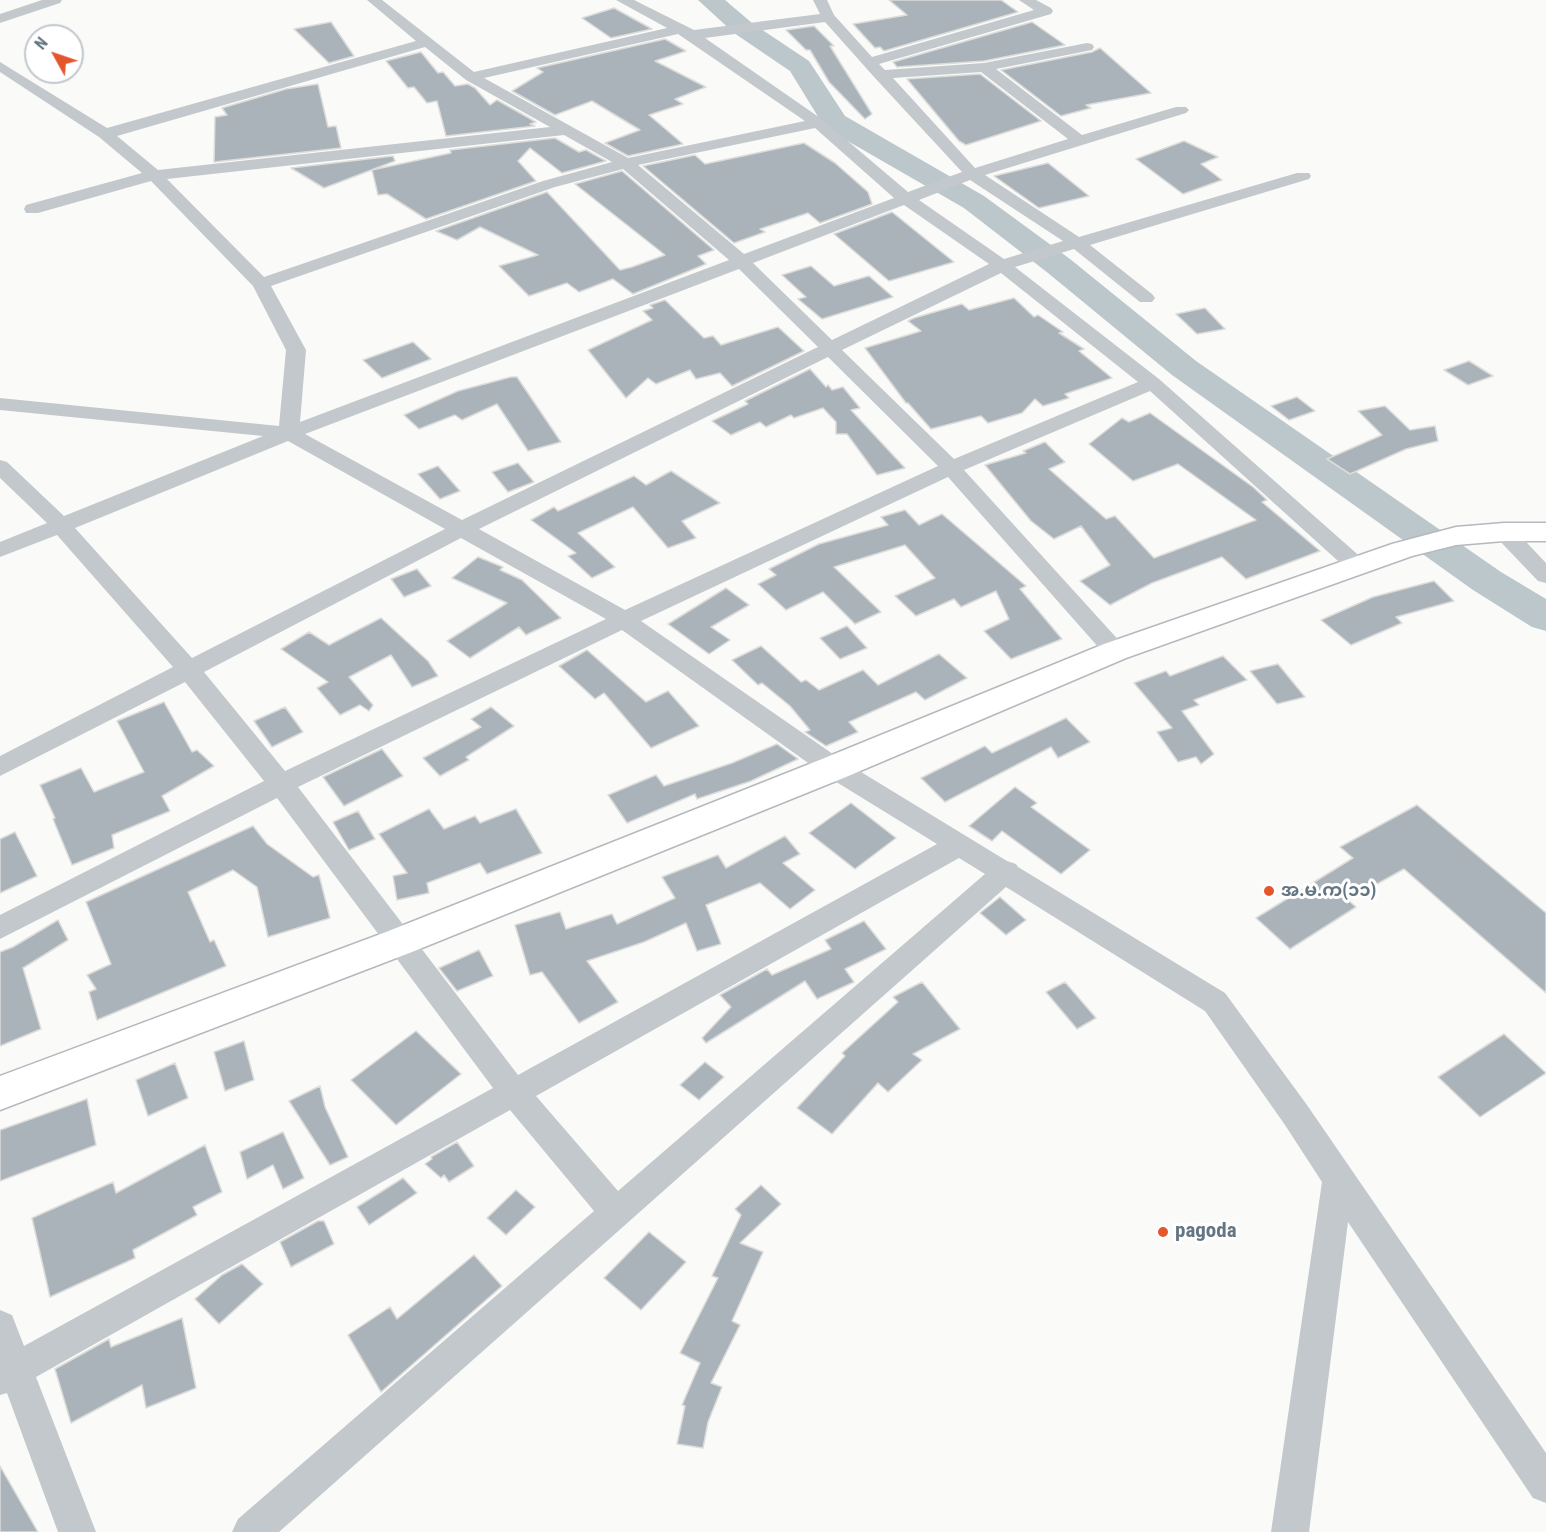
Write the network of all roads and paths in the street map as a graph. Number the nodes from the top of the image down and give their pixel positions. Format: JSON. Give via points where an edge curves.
{"nodes":[{"id":1,"x":55,"y":0,"type":"edge"},
{"id":2,"x":374,"y":0,"type":"edge"},
{"id":3,"x":623,"y":0,"type":"edge"},
{"id":4,"x":820,"y":0,"type":"edge"},
{"id":5,"x":1026,"y":0,"type":"edge"},
{"id":6,"x":828,"y":17,"type":"junction"},
{"id":7,"x":0,"y":19,"type":"edge"},
{"id":8,"x":686,"y":32,"type":"junction"},
{"id":9,"x":427,"y":42,"type":"junction"},
{"id":10,"x":1087,"y":47,"type":"dead end"},
{"id":11,"x":869,"y":62,"type":"junction"},
{"id":12,"x":0,"y":66,"type":"edge"},
{"id":13,"x":984,"y":67,"type":"junction"},
{"id":14,"x":880,"y":75,"type":"junction"},
{"id":15,"x":471,"y":77,"type":"junction"},
{"id":16,"x":1181,"y":110,"type":"dead end"},
{"id":17,"x":818,"y":123,"type":"junction"},
{"id":18,"x":565,"y":130,"type":"junction"},
{"id":19,"x":105,"y":134,"type":"junction"},
{"id":20,"x":1080,"y":141,"type":"junction"},
{"id":21,"x":626,"y":164,"type":"junction"},
{"id":22,"x":972,"y":174,"type":"junction"},
{"id":23,"x":154,"y":175,"type":"junction"},
{"id":24,"x":1302,"y":176,"type":"dead end"},
{"id":25,"x":906,"y":199,"type":"junction"},
{"id":26,"x":33,"y":209,"type":"dead end"},
{"id":27,"x":1077,"y":243,"type":"junction"},
{"id":28,"x":742,"y":262,"type":"junction"},
{"id":29,"x":1002,"y":265,"type":"junction"},
{"id":30,"x":261,"y":284,"type":"junction"},
{"id":31,"x":1146,"y":298,"type":"dead end"},
{"id":32,"x":831,"y":349,"type":"junction"},
{"id":33,"x":1152,"y":383,"type":"junction"},
{"id":34,"x":0,"y":404,"type":"edge"},
{"id":35,"x":289,"y":433,"type":"junction"},
{"id":36,"x":0,"y":465,"type":"edge"},
{"id":37,"x":951,"y":468,"type":"junction"},
{"id":38,"x":60,"y":524,"type":"junction"},
{"id":39,"x":461,"y":529,"type":"junction"},
{"id":40,"x":1504,"y":531,"type":"junction"},
{"id":41,"x":1546,"y":531,"type":"edge"},
{"id":42,"x":0,"y":550,"type":"edge"},
{"id":43,"x":1356,"y":565,"type":"junction"},
{"id":44,"x":1546,"y":576,"type":"edge"},
{"id":45,"x":624,"y":620,"type":"junction"},
{"id":46,"x":1115,"y":651,"type":"junction"},
{"id":47,"x":188,"y":669,"type":"junction"},
{"id":48,"x":0,"y":767,"type":"edge"},
{"id":49,"x":834,"y":768,"type":"junction"},
{"id":50,"x":281,"y":784,"type":"junction"},
{"id":51,"x":959,"y":845,"type":"junction"},
{"id":52,"x":1006,"y":871,"type":"junction"},
{"id":53,"x":0,"y":928,"type":"edge"},
{"id":54,"x":399,"y":942,"type":"junction"},
{"id":55,"x":0,"y":1093,"type":"edge"},
{"id":56,"x":514,"y":1093,"type":"junction"},
{"id":57,"x":1338,"y":1179,"type":"junction"},
{"id":58,"x":616,"y":1213,"type":"junction"},
{"id":59,"x":0,"y":1327,"type":"edge"},
{"id":60,"x":8,"y":1374,"type":"edge"},
{"id":61,"x":1546,"y":1485,"type":"edge"},
{"id":62,"x":77,"y":1532,"type":"edge"},
{"id":63,"x":251,"y":1532,"type":"edge"},
{"id":64,"x":1290,"y":1532,"type":"edge"}],
"edges":[{"from":1,"to":7,"type":"street"},
{"from":2,"to":9,"type":"street"},
{"from":3,"to":8,"type":"street"},
{"from":4,"to":6,"type":"street"},
{"from":5,"to":11,"type":"street","via":[[1046,11]]},
{"from":6,"to":8,"type":"street","via":[[737,30]]},
{"from":6,"to":11,"type":"street"},
{"from":8,"to":15,"type":"street"},
{"from":8,"to":17,"type":"street"},
{"from":9,"to":15,"type":"street"},
{"from":9,"to":19,"type":"street"},
{"from":10,"to":13,"type":"street"},
{"from":11,"to":14,"type":"street"},
{"from":12,"to":19,"type":"street"},
{"from":13,"to":14,"type":"street"},
{"from":13,"to":20,"type":"street"},
{"from":14,"to":22,"type":"street"},
{"from":15,"to":18,"type":"street"},
{"from":16,"to":20,"type":"street"},
{"from":17,"to":21,"type":"street"},
{"from":17,"to":25,"type":"street"},
{"from":18,"to":21,"type":"street"},
{"from":18,"to":23,"type":"street"},
{"from":19,"to":23,"type":"street"},
{"from":20,"to":22,"type":"street"},
{"from":21,"to":28,"type":"street"},
{"from":21,"to":30,"type":"street","via":[[549,184]]},
{"from":22,"to":25,"type":"street"},
{"from":22,"to":27,"type":"street"},
{"from":23,"to":26,"type":"street"},
{"from":23,"to":30,"type":"street"},
{"from":24,"to":27,"type":"street"},
{"from":25,"to":28,"type":"street"},
{"from":25,"to":29,"type":"street"},
{"from":27,"to":29,"type":"street"},
{"from":27,"to":31,"type":"street"},
{"from":28,"to":32,"type":"street"},
{"from":28,"to":35,"type":"street"},
{"from":29,"to":32,"type":"street"},
{"from":29,"to":33,"type":"street"},
{"from":30,"to":35,"type":"street","via":[[296,350]]},
{"from":32,"to":37,"type":"street"},
{"from":32,"to":39,"type":"street"},
{"from":33,"to":37,"type":"street"},
{"from":33,"to":43,"type":"street"},
{"from":34,"to":35,"type":"street"},
{"from":35,"to":38,"type":"street"},
{"from":35,"to":39,"type":"street"},
{"from":36,"to":38,"type":"street"},
{"from":37,"to":45,"type":"street"},
{"from":37,"to":46,"type":"street"},
{"from":38,"to":42,"type":"street"},
{"from":38,"to":47,"type":"street"},
{"from":39,"to":45,"type":"street"},
{"from":39,"to":47,"type":"street"},
{"from":40,"to":41,"type":"highway"},
{"from":40,"to":43,"type":"highway","via":[[1456,536]]},
{"from":40,"to":44,"type":"street"},
{"from":43,"to":46,"type":"highway"},
{"from":45,"to":49,"type":"street"},
{"from":45,"to":50,"type":"street"},
{"from":46,"to":49,"type":"highway"},
{"from":47,"to":48,"type":"street"},
{"from":47,"to":50,"type":"street"},
{"from":49,"to":51,"type":"street"},
{"from":49,"to":54,"type":"highway"},
{"from":50,"to":53,"type":"street"},
{"from":50,"to":54,"type":"street"},
{"from":51,"to":52,"type":"street"},
{"from":51,"to":56,"type":"street"},
{"from":52,"to":57,"type":"street","via":[[1215,1002]]},
{"from":52,"to":58,"type":"street"},
{"from":54,"to":55,"type":"highway"},
{"from":54,"to":56,"type":"street"},
{"from":56,"to":58,"type":"street"},
{"from":56,"to":60,"type":"street"},
{"from":57,"to":61,"type":"street"},
{"from":57,"to":64,"type":"street"},
{"from":58,"to":63,"type":"street"},
{"from":59,"to":60,"type":"street"},
{"from":60,"to":62,"type":"street"}]}
